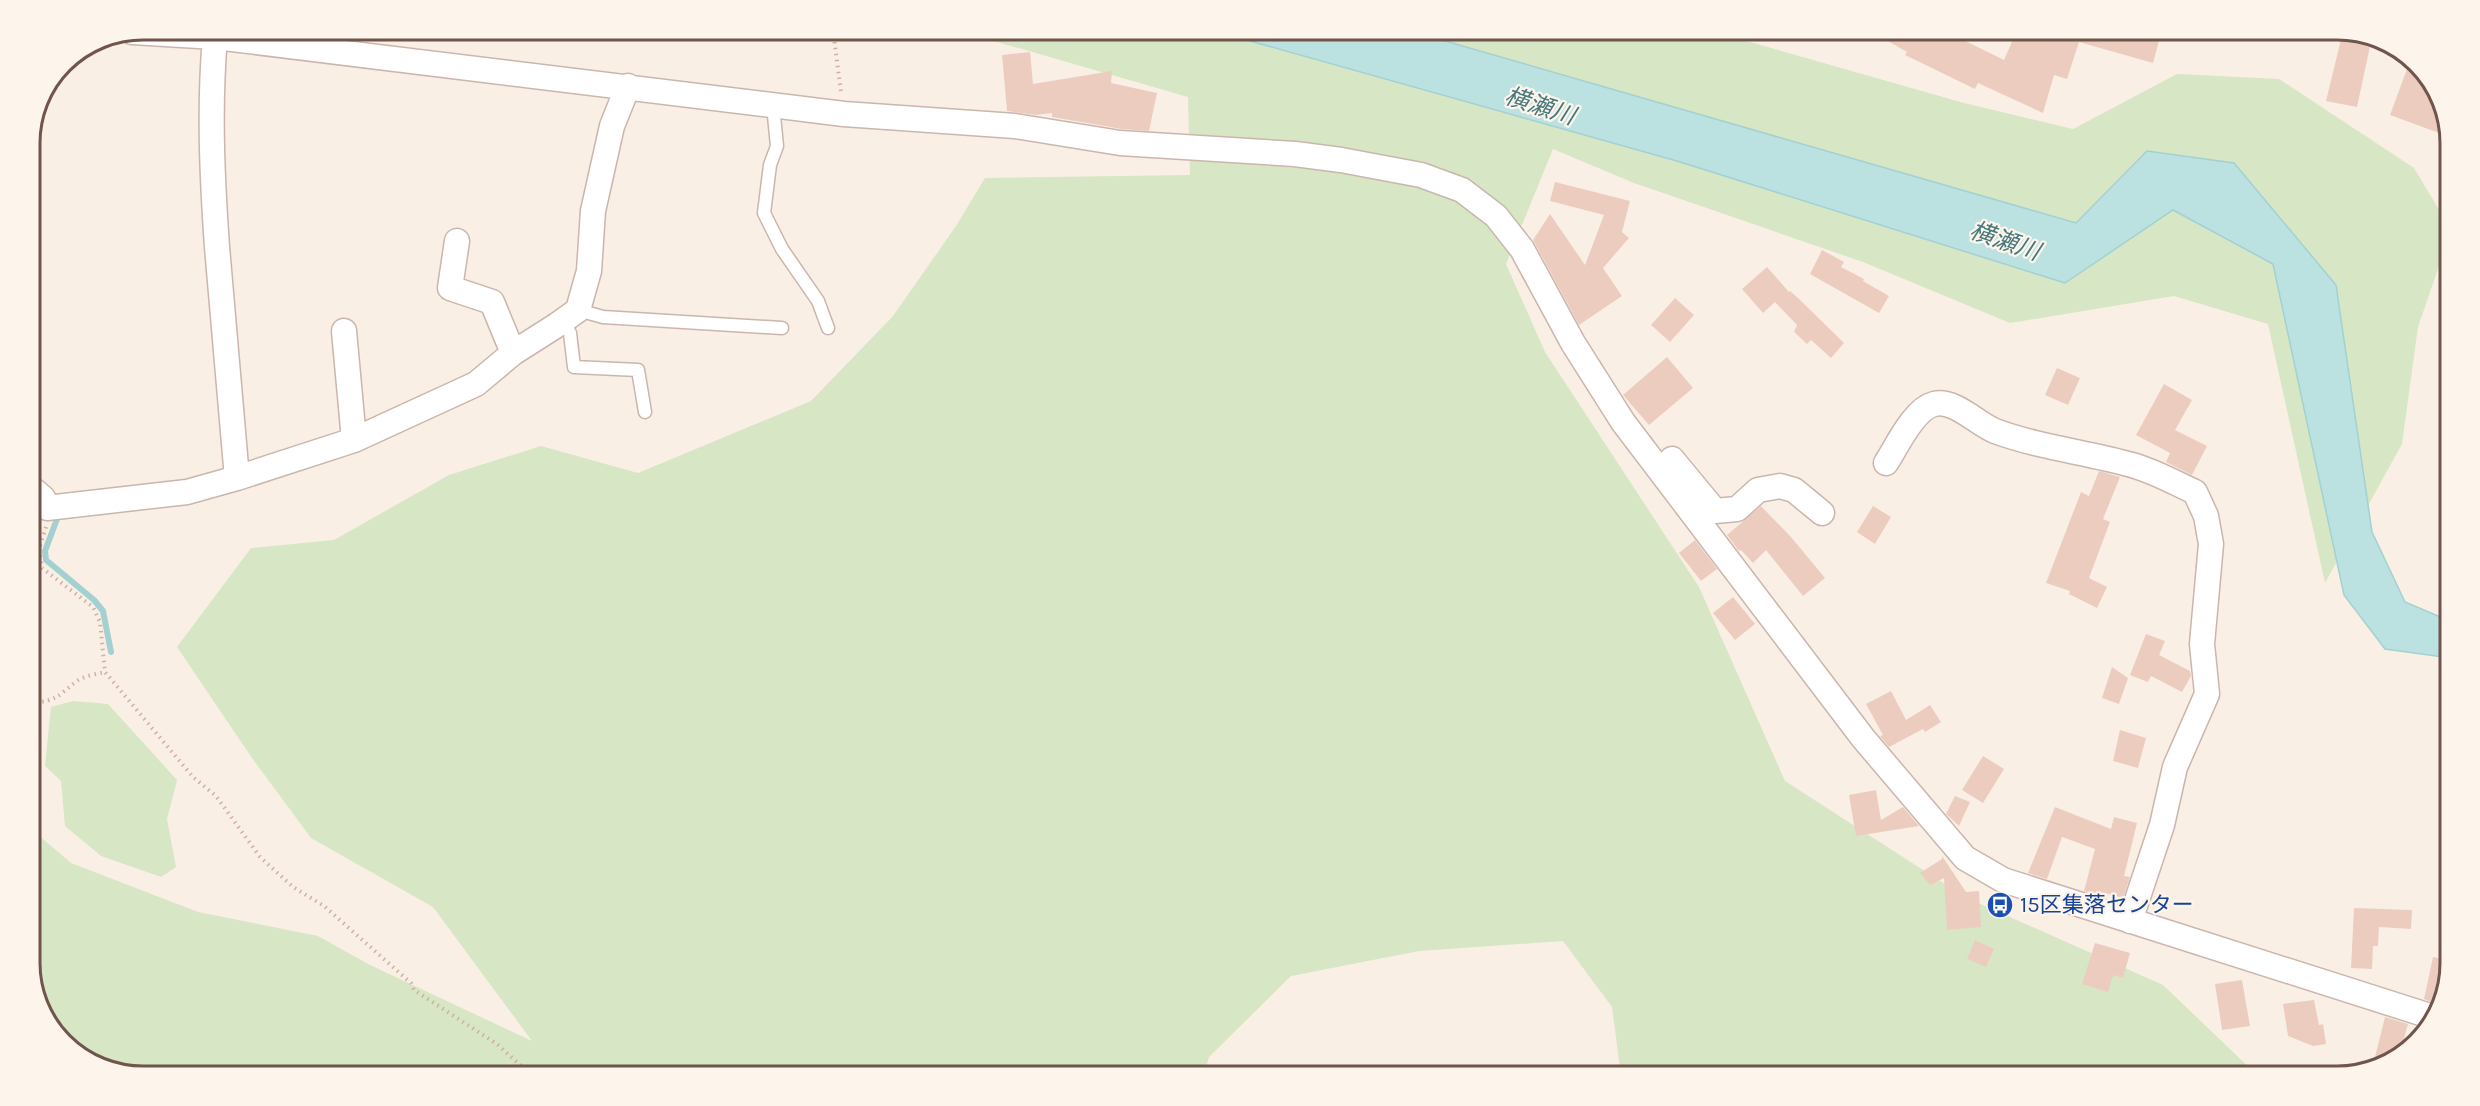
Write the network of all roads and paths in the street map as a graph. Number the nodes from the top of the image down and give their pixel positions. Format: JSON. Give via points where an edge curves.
{"nodes":[{"id":1,"x":215,"y":40,"type":"edge"},
{"id":2,"x":240,"y":40,"type":"edge"},
{"id":3,"x":834,"y":40,"type":"edge"},
{"id":4,"x":628,"y":86,"type":"junction"},
{"id":5,"x":773,"y":106,"type":"junction"},
{"id":6,"x":844,"y":114,"type":"junction"},
{"id":7,"x":457,"y":242,"type":"dead end"},
{"id":8,"x":570,"y":315,"type":"junction"},
{"id":9,"x":782,"y":328,"type":"dead end"},
{"id":10,"x":828,"y":328,"type":"dead end"},
{"id":11,"x":344,"y":331,"type":"dead end"},
{"id":12,"x":513,"y":353,"type":"junction"},
{"id":13,"x":645,"y":411,"type":"dead end"},
{"id":14,"x":354,"y":440,"type":"junction"},
{"id":15,"x":1655,"y":461,"type":"junction"},
{"id":16,"x":1886,"y":463,"type":"dead end"},
{"id":17,"x":237,"y":478,"type":"junction"},
{"id":18,"x":41,"y":496,"type":"edge"},
{"id":19,"x":47,"y":508,"type":"junction"},
{"id":20,"x":1822,"y":513,"type":"dead end"},
{"id":21,"x":41,"y":543,"type":"edge"},
{"id":22,"x":41,"y":562,"type":"edge"},
{"id":23,"x":105,"y":672,"type":"junction"},
{"id":24,"x":41,"y":702,"type":"edge"},
{"id":25,"x":2130,"y":921,"type":"junction"},
{"id":26,"x":2426,"y":1015,"type":"edge"},
{"id":27,"x":522,"y":1066,"type":"edge"}],
"edges":[{"from":1,"to":17,"type":"street","via":[[211,163]]},
{"from":2,"to":4,"type":"street"},
{"from":3,"to":6,"type":"path"},
{"from":4,"to":5,"type":"street"},
{"from":4,"to":8,"type":"street","via":[[612,126],[593,211],[589,271]]},
{"from":5,"to":6,"type":"street"},
{"from":5,"to":10,"type":"lane","via":[[777,146],[770,165],[764,213],[782,249],[818,301]]},
{"from":6,"to":15,"type":"street","via":[[1015,126],[1120,143],[1330,159],[1421,176],[1462,190],[1496,216],[1522,249],[1573,343],[1623,422]]},
{"from":7,"to":12,"type":"street","via":[[450,288],[492,302]]},
{"from":8,"to":9,"type":"lane"},
{"from":8,"to":12,"type":"street"},
{"from":8,"to":13,"type":"lane","via":[[574,367],[638,370]]},
{"from":11,"to":14,"type":"street"},
{"from":12,"to":14,"type":"street","via":[[476,384]]},
{"from":14,"to":17,"type":"street"},
{"from":15,"to":20,"type":"street","via":[[1672,459],[1715,511],[1737,509],[1758,490],[1780,486],[1794,490]]},
{"from":15,"to":25,"type":"street","via":[[1863,738],[1965,858],[2002,880]]},
{"from":16,"to":25,"type":"street","via":[[1923,408],[1937,403],[2016,438],[2130,464],[2195,492],[2206,516],[2211,544],[2202,644],[2207,694],[2175,767],[2162,825]]},
{"from":17,"to":19,"type":"street","via":[[187,492]]},
{"from":18,"to":19,"type":"street"},
{"from":19,"to":21,"type":"path","via":[[48,521]]},
{"from":22,"to":23,"type":"path","via":[[42,568],[93,607],[100,622]]},
{"from":23,"to":24,"type":"path","via":[[79,680],[64,694]]},
{"from":23,"to":27,"type":"path","via":[[193,777],[216,796],[260,857],[293,887],[324,906],[411,983],[414,990],[497,1044]]},
{"from":25,"to":26,"type":"street"}]}
